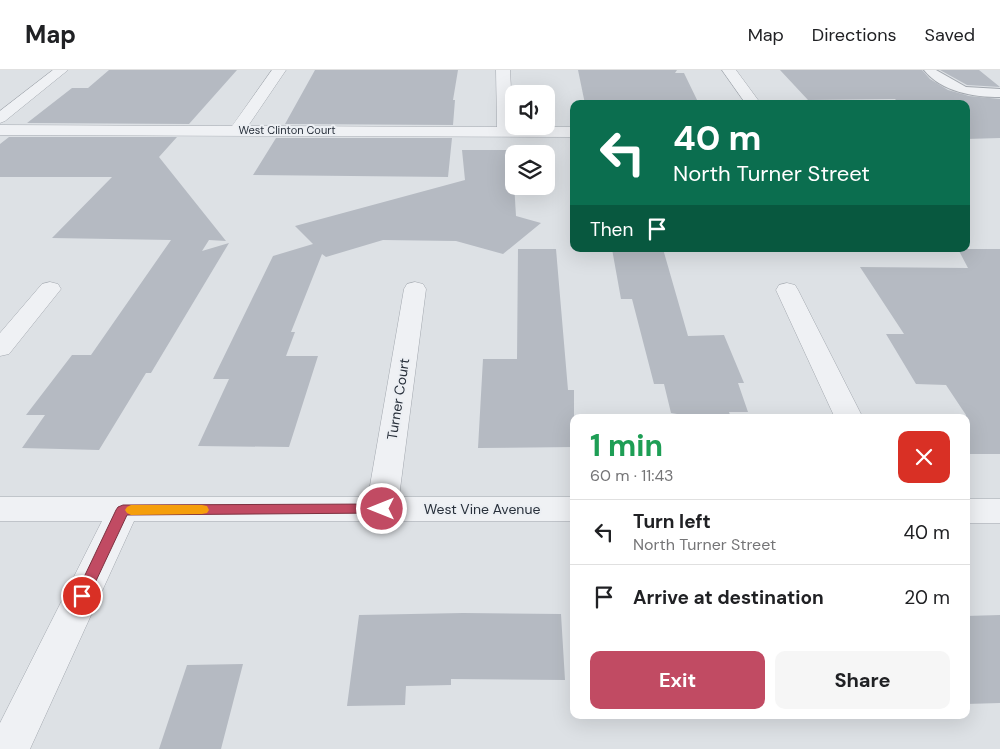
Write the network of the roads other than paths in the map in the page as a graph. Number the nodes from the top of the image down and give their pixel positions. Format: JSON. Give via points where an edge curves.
{"nodes":[{"id":1,"x":61,"y":70,"type":"edge"},
{"id":2,"x":279,"y":70,"type":"edge"},
{"id":3,"x":504,"y":70,"type":"edge"},
{"id":4,"x":729,"y":70,"type":"edge"},
{"id":5,"x":929,"y":70,"type":"edge"},
{"id":6,"x":1000,"y":93,"type":"edge"},
{"id":7,"x":751,"y":100,"type":"edge"},
{"id":8,"x":0,"y":118,"type":"edge"},
{"id":9,"x":0,"y":130,"type":"edge"},
{"id":10,"x":237,"y":130,"type":"junction"},
{"id":11,"x":505,"y":131,"type":"joint"},
{"id":12,"x":555,"y":132,"type":"edge"},
{"id":13,"x":570,"y":132,"type":"edge"},
{"id":14,"x":50,"y":289,"type":"dead end"},
{"id":15,"x":415,"y":289,"type":"dead end"},
{"id":16,"x":786,"y":290,"type":"dead end"},
{"id":17,"x":0,"y":349,"type":"edge"},
{"id":18,"x":847,"y":414,"type":"edge"},
{"id":19,"x":0,"y":509,"type":"edge"},
{"id":20,"x":382,"y":509,"type":"junction"},
{"id":21,"x":570,"y":509,"type":"edge"},
{"id":22,"x":123,"y":510,"type":"junction"},
{"id":23,"x":970,"y":511,"type":"edge"},
{"id":24,"x":1000,"y":511,"type":"edge"},
{"id":25,"x":9,"y":749,"type":"edge"}],
"edges":[{"from":1,"to":8,"type":"street"},
{"from":2,"to":10,"type":"street"},
{"from":3,"to":11,"type":"street"},
{"from":4,"to":7,"type":"street"},
{"from":5,"to":6,"type":"lane","via":[[964,91]]},
{"from":9,"to":10,"type":"street","name":"West Clinton Court"},
{"from":10,"to":11,"type":"street","name":"West Clinton Court"},
{"from":12,"to":13,"type":"street","name":"West Clinton Court"},
{"from":14,"to":17,"type":"street"},
{"from":15,"to":20,"type":"street","name":"Turner Court"},
{"from":16,"to":18,"type":"street"},
{"from":19,"to":22,"type":"street","name":"West Vine Avenue"},
{"from":20,"to":21,"type":"street","name":"West Vine Avenue"},
{"from":20,"to":22,"type":"street","name":"West Vine Avenue"},
{"from":22,"to":25,"type":"street"},
{"from":23,"to":24,"type":"street"}]}
